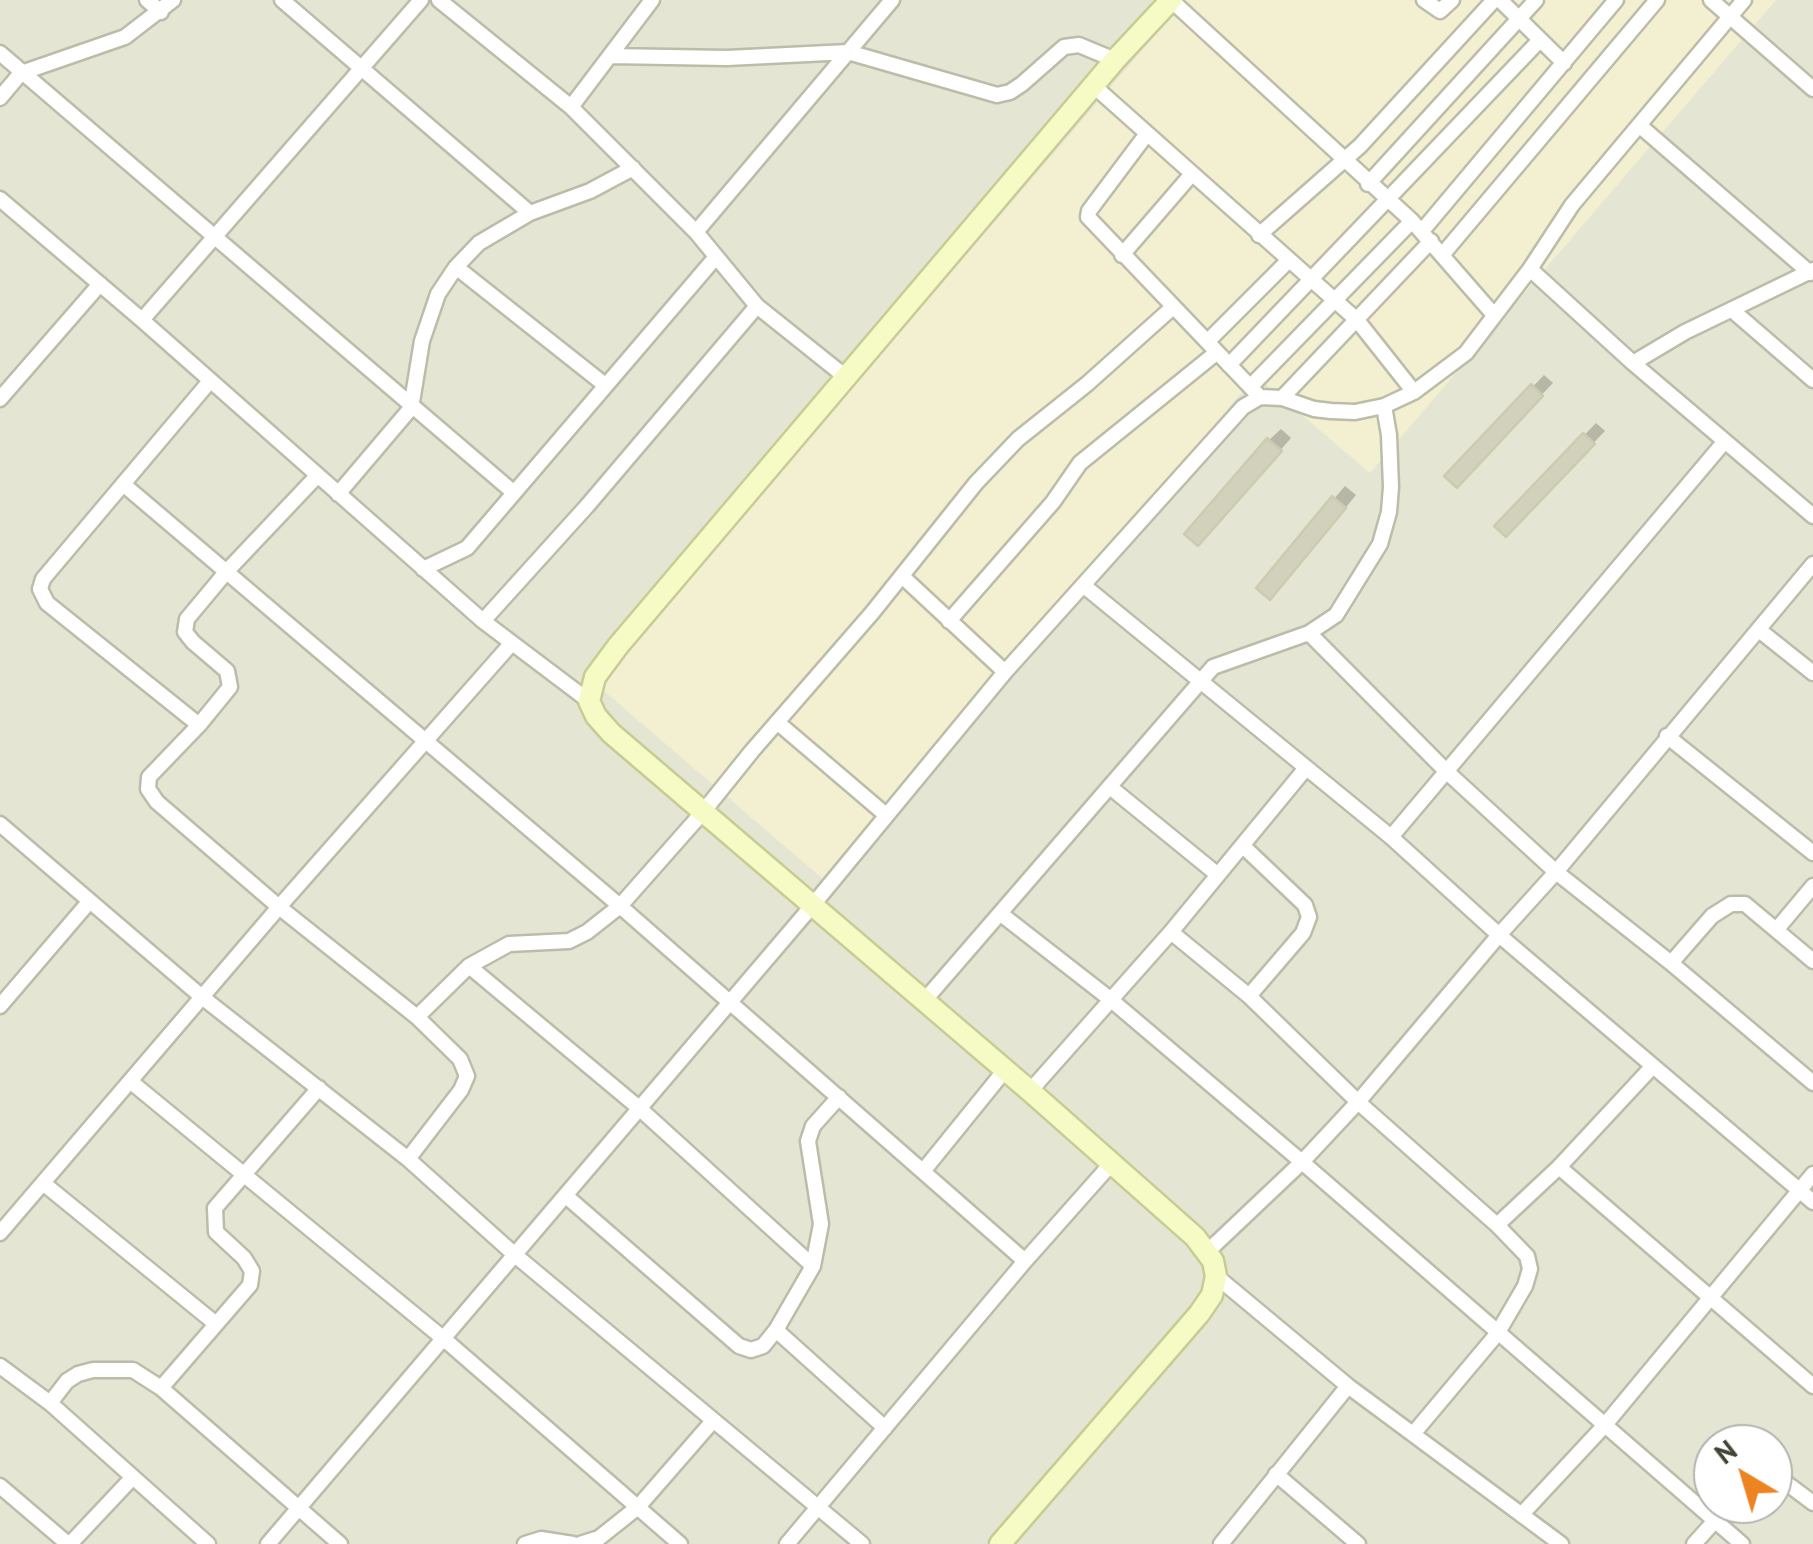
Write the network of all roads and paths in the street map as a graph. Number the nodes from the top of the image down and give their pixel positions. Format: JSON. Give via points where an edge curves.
{"nodes":[{"id":1,"x":147,"y":0,"type":"edge"},
{"id":2,"x":173,"y":0,"type":"edge"},
{"id":3,"x":282,"y":0,"type":"edge"},
{"id":4,"x":420,"y":0,"type":"edge"},
{"id":5,"x":439,"y":0,"type":"edge"},
{"id":6,"x":652,"y":0,"type":"edge"},
{"id":7,"x":892,"y":0,"type":"edge"},
{"id":8,"x":1171,"y":0,"type":"edge"},
{"id":9,"x":1424,"y":0,"type":"edge"},
{"id":10,"x":1452,"y":0,"type":"edge"},
{"id":11,"x":1497,"y":0,"type":"edge"},
{"id":12,"x":1536,"y":0,"type":"edge"},
{"id":13,"x":1657,"y":0,"type":"edge"},
{"id":14,"x":1710,"y":0,"type":"edge"},
{"id":15,"x":1744,"y":0,"type":"edge"},
{"id":16,"x":1610,"y":2,"type":"edge"},
{"id":17,"x":161,"y":12,"type":"junction"},
{"id":18,"x":1730,"y":18,"type":"junction"},
{"id":19,"x":1518,"y":20,"type":"junction"},
{"id":20,"x":1539,"y":41,"type":"junction"},
{"id":21,"x":848,"y":52,"type":"junction"},
{"id":22,"x":0,"y":54,"type":"edge"},
{"id":23,"x":610,"y":56,"type":"junction"},
{"id":24,"x":1116,"y":60,"type":"junction"},
{"id":25,"x":1564,"y":63,"type":"junction"},
{"id":26,"x":360,"y":68,"type":"junction"},
{"id":27,"x":22,"y":73,"type":"junction"},
{"id":28,"x":1094,"y":87,"type":"junction"},
{"id":29,"x":1813,"y":89,"type":"edge"},
{"id":30,"x":0,"y":98,"type":"edge"},
{"id":31,"x":570,"y":108,"type":"junction"},
{"id":32,"x":1639,"y":125,"type":"junction"},
{"id":33,"x":1146,"y":135,"type":"junction"},
{"id":34,"x":1344,"y":158,"type":"junction"},
{"id":35,"x":633,"y":168,"type":"junction"},
{"id":36,"x":1191,"y":175,"type":"junction"},
{"id":37,"x":1368,"y":184,"type":"junction"},
{"id":38,"x":0,"y":200,"type":"edge"},
{"id":39,"x":1388,"y":200,"type":"junction"},
{"id":40,"x":530,"y":213,"type":"junction"},
{"id":41,"x":1422,"y":231,"type":"junction"},
{"id":42,"x":696,"y":232,"type":"junction"},
{"id":43,"x":1259,"y":235,"type":"junction"},
{"id":44,"x":212,"y":238,"type":"junction"},
{"id":45,"x":1443,"y":254,"type":"junction"},
{"id":46,"x":1122,"y":255,"type":"junction"},
{"id":47,"x":716,"y":258,"type":"junction"},
{"id":48,"x":1289,"y":260,"type":"junction"},
{"id":49,"x":456,"y":267,"type":"junction"},
{"id":50,"x":1530,"y":269,"type":"junction"},
{"id":51,"x":1812,"y":272,"type":"edge"},
{"id":52,"x":1312,"y":281,"type":"junction"},
{"id":53,"x":100,"y":284,"type":"junction"},
{"id":54,"x":1333,"y":300,"type":"junction"},
{"id":55,"x":757,"y":306,"type":"junction"},
{"id":56,"x":1174,"y":307,"type":"junction"},
{"id":57,"x":1732,"y":310,"type":"junction"},
{"id":58,"x":1494,"y":315,"type":"junction"},
{"id":59,"x":142,"y":320,"type":"junction"},
{"id":60,"x":1357,"y":320,"type":"junction"},
{"id":61,"x":1212,"y":347,"type":"junction"},
{"id":62,"x":1633,"y":363,"type":"junction"},
{"id":63,"x":1229,"y":366,"type":"junction"},
{"id":64,"x":847,"y":378,"type":"junction"},
{"id":65,"x":1813,"y":380,"type":"edge"},
{"id":66,"x":210,"y":381,"type":"junction"},
{"id":67,"x":605,"y":385,"type":"junction"},
{"id":68,"x":1255,"y":391,"type":"junction"},
{"id":69,"x":1414,"y":392,"type":"junction"},
{"id":70,"x":1282,"y":398,"type":"junction"},
{"id":71,"x":0,"y":399,"type":"edge"},
{"id":72,"x":1384,"y":406,"type":"junction"},
{"id":73,"x":412,"y":408,"type":"junction"},
{"id":74,"x":1725,"y":441,"type":"junction"},
{"id":75,"x":317,"y":476,"type":"junction"},
{"id":76,"x":123,"y":484,"type":"junction"},
{"id":77,"x":512,"y":492,"type":"junction"},
{"id":78,"x":338,"y":494,"type":"junction"},
{"id":79,"x":1813,"y":516,"type":"edge"},
{"id":80,"x":1813,"y":564,"type":"edge"},
{"id":81,"x":423,"y":568,"type":"junction"},
{"id":82,"x":227,"y":571,"type":"junction"},
{"id":83,"x":903,"y":576,"type":"junction"},
{"id":84,"x":1083,"y":585,"type":"junction"},
{"id":85,"x":483,"y":621,"type":"junction"},
{"id":86,"x":949,"y":621,"type":"junction"},
{"id":87,"x":1759,"y":630,"type":"junction"},
{"id":88,"x":1309,"y":633,"type":"junction"},
{"id":89,"x":511,"y":644,"type":"junction"},
{"id":90,"x":1005,"y":672,"type":"junction"},
{"id":91,"x":1813,"y":673,"type":"edge"},
{"id":92,"x":1200,"y":680,"type":"junction"},
{"id":93,"x":589,"y":701,"type":"junction"},
{"id":94,"x":777,"y":722,"type":"junction"},
{"id":95,"x":199,"y":725,"type":"junction"},
{"id":96,"x":1667,"y":736,"type":"junction"},
{"id":97,"x":425,"y":740,"type":"junction"},
{"id":98,"x":1306,"y":768,"type":"junction"},
{"id":99,"x":1446,"y":771,"type":"junction"},
{"id":100,"x":1110,"y":787,"type":"junction"},
{"id":101,"x":704,"y":812,"type":"junction"},
{"id":102,"x":886,"y":815,"type":"junction"},
{"id":103,"x":0,"y":824,"type":"edge"},
{"id":104,"x":1390,"y":838,"type":"junction"},
{"id":105,"x":1244,"y":846,"type":"junction"},
{"id":106,"x":1813,"y":853,"type":"edge"},
{"id":107,"x":1556,"y":872,"type":"junction"},
{"id":108,"x":1218,"y":875,"type":"junction"},
{"id":109,"x":1813,"y":886,"type":"edge"},
{"id":110,"x":89,"y":902,"type":"junction"},
{"id":111,"x":620,"y":906,"type":"junction"},
{"id":112,"x":812,"y":906,"type":"junction"},
{"id":113,"x":278,"y":908,"type":"junction"},
{"id":114,"x":1001,"y":914,"type":"junction"},
{"id":115,"x":1777,"y":929,"type":"junction"},
{"id":116,"x":1171,"y":932,"type":"junction"},
{"id":117,"x":1499,"y":935,"type":"junction"},
{"id":118,"x":1813,"y":961,"type":"edge"},
{"id":119,"x":1672,"y":963,"type":"junction"},
{"id":120,"x":469,"y":966,"type":"junction"},
{"id":121,"x":1249,"y":996,"type":"junction"},
{"id":122,"x":202,"y":998,"type":"junction"},
{"id":123,"x":1110,"y":999,"type":"junction"},
{"id":124,"x":924,"y":1001,"type":"junction"},
{"id":125,"x":731,"y":1002,"type":"junction"},
{"id":126,"x":0,"y":1006,"type":"edge"},
{"id":127,"x":416,"y":1018,"type":"junction"},
{"id":128,"x":1654,"y":1066,"type":"junction"},
{"id":129,"x":1005,"y":1070,"type":"junction"},
{"id":130,"x":130,"y":1081,"type":"junction"},
{"id":131,"x":1813,"y":1083,"type":"edge"},
{"id":132,"x":319,"y":1088,"type":"junction"},
{"id":133,"x":1030,"y":1091,"type":"junction"},
{"id":134,"x":839,"y":1097,"type":"junction"},
{"id":135,"x":1358,"y":1102,"type":"junction"},
{"id":136,"x":639,"y":1108,"type":"junction"},
{"id":137,"x":408,"y":1159,"type":"junction"},
{"id":138,"x":1302,"y":1162,"type":"junction"},
{"id":139,"x":1112,"y":1164,"type":"junction"},
{"id":140,"x":1559,"y":1167,"type":"junction"},
{"id":141,"x":924,"y":1170,"type":"junction"},
{"id":142,"x":244,"y":1174,"type":"junction"},
{"id":143,"x":1813,"y":1174,"type":"edge"},
{"id":144,"x":43,"y":1182,"type":"junction"},
{"id":145,"x":1798,"y":1190,"type":"junction"},
{"id":146,"x":566,"y":1196,"type":"junction"},
{"id":147,"x":1813,"y":1202,"type":"edge"},
{"id":148,"x":1497,"y":1224,"type":"junction"},
{"id":149,"x":0,"y":1233,"type":"edge"},
{"id":150,"x":1207,"y":1252,"type":"junction"},
{"id":151,"x":515,"y":1255,"type":"junction"},
{"id":152,"x":1025,"y":1261,"type":"junction"},
{"id":153,"x":813,"y":1266,"type":"junction"},
{"id":154,"x":1216,"y":1276,"type":"junction"},
{"id":155,"x":1709,"y":1300,"type":"junction"},
{"id":156,"x":216,"y":1324,"type":"junction"},
{"id":157,"x":776,"y":1330,"type":"junction"},
{"id":158,"x":1498,"y":1334,"type":"junction"},
{"id":159,"x":444,"y":1339,"type":"junction"},
{"id":160,"x":0,"y":1366,"type":"edge"},
{"id":161,"x":1348,"y":1386,"type":"junction"},
{"id":162,"x":1813,"y":1386,"type":"edge"},
{"id":163,"x":161,"y":1388,"type":"junction"},
{"id":164,"x":50,"y":1404,"type":"junction"},
{"id":165,"x":712,"y":1422,"type":"junction"},
{"id":166,"x":1604,"y":1426,"type":"junction"},
{"id":167,"x":885,"y":1428,"type":"junction"},
{"id":168,"x":1413,"y":1434,"type":"junction"},
{"id":169,"x":1276,"y":1474,"type":"junction"},
{"id":170,"x":133,"y":1477,"type":"junction"},
{"id":171,"x":0,"y":1487,"type":"edge"},
{"id":172,"x":1693,"y":1501,"type":"edge"},
{"id":173,"x":638,"y":1507,"type":"junction"},
{"id":174,"x":298,"y":1508,"type":"junction"},
{"id":175,"x":819,"y":1508,"type":"junction"},
{"id":176,"x":1523,"y":1514,"type":"junction"},
{"id":177,"x":1712,"y":1524,"type":"edge"},
{"id":178,"x":1720,"y":1524,"type":"edge"},
{"id":179,"x":1551,"y":1541,"type":"edge"},
{"id":180,"x":69,"y":1544,"type":"edge"},
{"id":181,"x":208,"y":1544,"type":"edge"},
{"id":182,"x":268,"y":1544,"type":"edge"},
{"id":183,"x":340,"y":1544,"type":"edge"},
{"id":184,"x":525,"y":1544,"type":"edge"},
{"id":185,"x":576,"y":1544,"type":"edge"},
{"id":186,"x":680,"y":1544,"type":"edge"},
{"id":187,"x":788,"y":1544,"type":"edge"},
{"id":188,"x":862,"y":1544,"type":"edge"},
{"id":189,"x":1000,"y":1544,"type":"edge"},
{"id":190,"x":1221,"y":1544,"type":"edge"},
{"id":191,"x":1358,"y":1544,"type":"edge"},
{"id":192,"x":1694,"y":1544,"type":"edge"},
{"id":193,"x":1742,"y":1544,"type":"edge"}],
"edges":[{"from":1,"to":17,"type":"street"},
{"from":2,"to":17,"type":"street"},
{"from":3,"to":26,"type":"street"},
{"from":4,"to":26,"type":"street"},
{"from":5,"to":31,"type":"street"},
{"from":6,"to":23,"type":"street"},
{"from":7,"to":21,"type":"street"},
{"from":8,"to":24,"type":"main road"},
{"from":8,"to":34,"type":"street"},
{"from":9,"to":10,"type":"street","via":[[1440,10]]},
{"from":11,"to":19,"type":"street"},
{"from":11,"to":34,"type":"street"},
{"from":12,"to":19,"type":"street"},
{"from":13,"to":45,"type":"street"},
{"from":14,"to":18,"type":"street"},
{"from":15,"to":18,"type":"street"},
{"from":16,"to":25,"type":"street"},
{"from":17,"to":27,"type":"street","via":[[125,37]]},
{"from":18,"to":29,"type":"street"},
{"from":18,"to":32,"type":"street"},
{"from":19,"to":20,"type":"street"},
{"from":19,"to":37,"type":"street"},
{"from":20,"to":25,"type":"street"},
{"from":20,"to":39,"type":"street"},
{"from":21,"to":23,"type":"street"},
{"from":21,"to":24,"type":"street","via":[[997,95],[1022,84],[1064,47],[1079,45]]},
{"from":21,"to":42,"type":"street"},
{"from":22,"to":27,"type":"street"},
{"from":23,"to":31,"type":"street"},
{"from":24,"to":28,"type":"main road"},
{"from":25,"to":41,"type":"street"},
{"from":26,"to":40,"type":"street"},
{"from":26,"to":44,"type":"street"},
{"from":27,"to":30,"type":"street"},
{"from":27,"to":44,"type":"street"},
{"from":28,"to":33,"type":"street"},
{"from":28,"to":64,"type":"main road"},
{"from":31,"to":35,"type":"street"},
{"from":32,"to":50,"type":"street","via":[[1572,205]]},
{"from":32,"to":51,"type":"street"},
{"from":33,"to":36,"type":"street"},
{"from":33,"to":46,"type":"street","via":[[1089,211]]},
{"from":34,"to":37,"type":"street"},
{"from":34,"to":43,"type":"street"},
{"from":35,"to":40,"type":"street"},
{"from":35,"to":42,"type":"street"},
{"from":36,"to":43,"type":"street"},
{"from":36,"to":46,"type":"street"},
{"from":37,"to":39,"type":"street"},
{"from":38,"to":53,"type":"street"},
{"from":39,"to":41,"type":"street"},
{"from":39,"to":52,"type":"street"},
{"from":40,"to":49,"type":"street","via":[[478,243]]},
{"from":41,"to":45,"type":"street"},
{"from":41,"to":54,"type":"street"},
{"from":41,"to":60,"type":"street"},
{"from":42,"to":47,"type":"street"},
{"from":43,"to":48,"type":"street"},
{"from":44,"to":59,"type":"street"},
{"from":44,"to":73,"type":"street"},
{"from":45,"to":58,"type":"street"},
{"from":46,"to":56,"type":"street"},
{"from":47,"to":55,"type":"street"},
{"from":47,"to":67,"type":"street"},
{"from":48,"to":52,"type":"street"},
{"from":48,"to":61,"type":"street"},
{"from":49,"to":67,"type":"street"},
{"from":49,"to":73,"type":"street","via":[[438,294],[422,341]]},
{"from":50,"to":58,"type":"street"},
{"from":50,"to":62,"type":"street"},
{"from":51,"to":57,"type":"street"},
{"from":52,"to":54,"type":"street"},
{"from":52,"to":63,"type":"street"},
{"from":53,"to":59,"type":"street"},
{"from":53,"to":71,"type":"street"},
{"from":54,"to":60,"type":"street"},
{"from":54,"to":68,"type":"street"},
{"from":55,"to":64,"type":"street"},
{"from":55,"to":85,"type":"street"},
{"from":56,"to":61,"type":"street"},
{"from":56,"to":83,"type":"street","via":[[1018,439]]},
{"from":57,"to":62,"type":"street"},
{"from":57,"to":65,"type":"street"},
{"from":58,"to":69,"type":"street","via":[[1466,352]]},
{"from":59,"to":66,"type":"street"},
{"from":60,"to":69,"type":"street"},
{"from":60,"to":70,"type":"street"},
{"from":61,"to":63,"type":"street"},
{"from":61,"to":86,"type":"street","via":[[1080,463]]},
{"from":62,"to":74,"type":"street"},
{"from":63,"to":68,"type":"street"},
{"from":64,"to":93,"type":"main road","via":[[618,646],[595,677]]},
{"from":66,"to":75,"type":"street"},
{"from":66,"to":76,"type":"street"},
{"from":67,"to":77,"type":"street"},
{"from":68,"to":70,"type":"street"},
{"from":68,"to":84,"type":"street"},
{"from":69,"to":72,"type":"street"},
{"from":70,"to":72,"type":"street","via":[[1331,411]]},
{"from":72,"to":88,"type":"street","via":[[1391,487],[1380,544],[1336,615]]},
{"from":73,"to":77,"type":"street"},
{"from":73,"to":78,"type":"street"},
{"from":74,"to":79,"type":"street"},
{"from":74,"to":99,"type":"street"},
{"from":75,"to":78,"type":"street"},
{"from":75,"to":82,"type":"street"},
{"from":76,"to":82,"type":"street"},
{"from":76,"to":95,"type":"street","via":[[43,579],[42,596]]},
{"from":77,"to":81,"type":"street","via":[[467,548]]},
{"from":78,"to":81,"type":"street"},
{"from":80,"to":87,"type":"street"},
{"from":81,"to":85,"type":"street"},
{"from":82,"to":95,"type":"street","via":[[187,620],[185,632],[231,680]]},
{"from":82,"to":97,"type":"street"},
{"from":83,"to":86,"type":"street"},
{"from":83,"to":94,"type":"street"},
{"from":84,"to":90,"type":"street"},
{"from":84,"to":92,"type":"street"},
{"from":85,"to":89,"type":"street"},
{"from":86,"to":90,"type":"street"},
{"from":87,"to":91,"type":"street"},
{"from":87,"to":96,"type":"street"},
{"from":88,"to":92,"type":"street","via":[[1214,667]]},
{"from":88,"to":99,"type":"street"},
{"from":89,"to":93,"type":"street"},
{"from":89,"to":97,"type":"street"},
{"from":90,"to":102,"type":"street"},
{"from":92,"to":98,"type":"street"},
{"from":92,"to":100,"type":"street"},
{"from":93,"to":101,"type":"main road","via":[[611,733]]},
{"from":94,"to":101,"type":"street"},
{"from":94,"to":102,"type":"street"},
{"from":95,"to":113,"type":"street","via":[[149,777],[148,788]]},
{"from":96,"to":106,"type":"street"},
{"from":96,"to":107,"type":"street"},
{"from":97,"to":111,"type":"street"},
{"from":97,"to":113,"type":"street"},
{"from":98,"to":104,"type":"street"},
{"from":98,"to":105,"type":"street"},
{"from":99,"to":104,"type":"street"},
{"from":99,"to":107,"type":"street"},
{"from":100,"to":108,"type":"street"},
{"from":100,"to":114,"type":"street"},
{"from":101,"to":111,"type":"street"},
{"from":101,"to":112,"type":"main road"},
{"from":102,"to":112,"type":"street"},
{"from":103,"to":110,"type":"street"},
{"from":104,"to":117,"type":"street"},
{"from":105,"to":108,"type":"street"},
{"from":105,"to":121,"type":"street","via":[[1309,917]]},
{"from":107,"to":117,"type":"street"},
{"from":107,"to":119,"type":"street"},
{"from":108,"to":116,"type":"street"},
{"from":109,"to":115,"type":"street"},
{"from":110,"to":122,"type":"street"},
{"from":110,"to":126,"type":"street"},
{"from":111,"to":120,"type":"street","via":[[570,941],[509,944]]},
{"from":111,"to":125,"type":"street"},
{"from":112,"to":124,"type":"main road"},
{"from":112,"to":125,"type":"street"},
{"from":113,"to":122,"type":"street"},
{"from":113,"to":127,"type":"street"},
{"from":114,"to":123,"type":"street"},
{"from":114,"to":124,"type":"street"},
{"from":115,"to":118,"type":"street"},
{"from":115,"to":119,"type":"street","via":[[1745,904],[1731,904]]},
{"from":116,"to":121,"type":"street"},
{"from":116,"to":123,"type":"street"},
{"from":117,"to":128,"type":"street"},
{"from":117,"to":135,"type":"street"},
{"from":119,"to":131,"type":"street"},
{"from":120,"to":127,"type":"street"},
{"from":120,"to":136,"type":"street"},
{"from":121,"to":135,"type":"street"},
{"from":122,"to":130,"type":"street"},
{"from":122,"to":132,"type":"street"},
{"from":123,"to":133,"type":"street"},
{"from":123,"to":138,"type":"street"},
{"from":124,"to":129,"type":"main road"},
{"from":125,"to":134,"type":"street"},
{"from":125,"to":136,"type":"street"},
{"from":127,"to":137,"type":"street","via":[[460,1059],[467,1076]]},
{"from":128,"to":140,"type":"street"},
{"from":128,"to":145,"type":"street"},
{"from":129,"to":133,"type":"main road"},
{"from":129,"to":141,"type":"street"},
{"from":130,"to":142,"type":"street"},
{"from":130,"to":144,"type":"street"},
{"from":132,"to":137,"type":"street"},
{"from":132,"to":142,"type":"street"},
{"from":133,"to":139,"type":"main road"},
{"from":134,"to":141,"type":"street"},
{"from":134,"to":153,"type":"street","via":[[808,1141],[821,1224]]},
{"from":135,"to":138,"type":"street"},
{"from":135,"to":148,"type":"street"},
{"from":136,"to":146,"type":"street"},
{"from":136,"to":153,"type":"street"},
{"from":137,"to":151,"type":"street"},
{"from":138,"to":150,"type":"street"},
{"from":138,"to":158,"type":"street"},
{"from":139,"to":150,"type":"main road"},
{"from":139,"to":152,"type":"street"},
{"from":140,"to":148,"type":"street"},
{"from":140,"to":155,"type":"street"},
{"from":141,"to":152,"type":"street"},
{"from":142,"to":156,"type":"street","via":[[213,1218],[216,1232],[252,1272],[250,1285]]},
{"from":142,"to":159,"type":"street"},
{"from":143,"to":145,"type":"street"},
{"from":144,"to":149,"type":"street"},
{"from":144,"to":156,"type":"street"},
{"from":145,"to":147,"type":"street"},
{"from":145,"to":155,"type":"street"},
{"from":146,"to":151,"type":"street"},
{"from":146,"to":157,"type":"street","via":[[739,1346],[763,1346]]},
{"from":148,"to":158,"type":"street","via":[[1528,1256],[1530,1269]]},
{"from":150,"to":154,"type":"main road"},
{"from":151,"to":159,"type":"street"},
{"from":151,"to":165,"type":"street"},
{"from":152,"to":167,"type":"street"},
{"from":153,"to":157,"type":"street"},
{"from":154,"to":161,"type":"street"},
{"from":154,"to":189,"type":"main road","via":[[1199,1314]]},
{"from":155,"to":162,"type":"street"},
{"from":155,"to":166,"type":"street"},
{"from":156,"to":163,"type":"street"},
{"from":157,"to":167,"type":"street"},
{"from":158,"to":166,"type":"street"},
{"from":158,"to":168,"type":"street"},
{"from":159,"to":173,"type":"street"},
{"from":159,"to":174,"type":"street"},
{"from":160,"to":164,"type":"street"},
{"from":161,"to":168,"type":"street"},
{"from":161,"to":169,"type":"street"},
{"from":163,"to":164,"type":"street","via":[[133,1370],[93,1370],[67,1381]]},
{"from":163,"to":174,"type":"street"},
{"from":164,"to":170,"type":"street"},
{"from":165,"to":173,"type":"street"},
{"from":165,"to":175,"type":"street"},
{"from":166,"to":172,"type":"street"},
{"from":166,"to":176,"type":"street"},
{"from":167,"to":175,"type":"street"},
{"from":168,"to":176,"type":"street"},
{"from":169,"to":190,"type":"street"},
{"from":169,"to":191,"type":"street"},
{"from":170,"to":180,"type":"street"},
{"from":170,"to":181,"type":"street"},
{"from":171,"to":180,"type":"street"},
{"from":173,"to":185,"type":"street","via":[[600,1538]]},
{"from":173,"to":186,"type":"street"},
{"from":174,"to":182,"type":"street"},
{"from":174,"to":183,"type":"street"},
{"from":175,"to":187,"type":"street"},
{"from":175,"to":188,"type":"street"},
{"from":176,"to":179,"type":"street"},
{"from":177,"to":192,"type":"street"},
{"from":178,"to":193,"type":"street"},
{"from":184,"to":185,"type":"street"}]}
